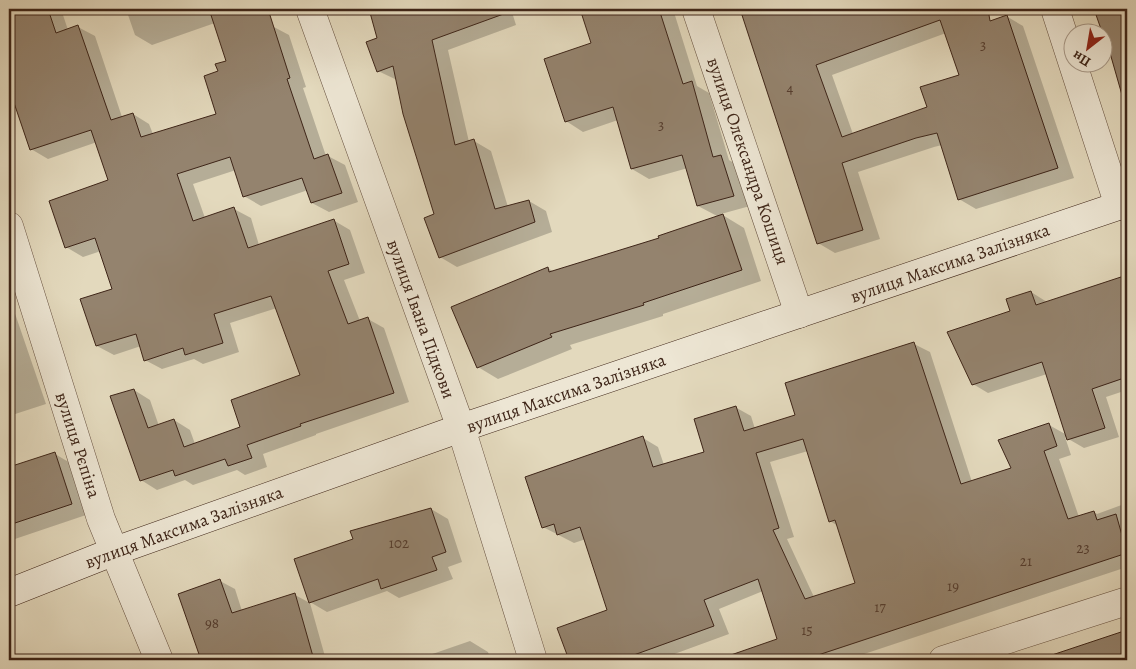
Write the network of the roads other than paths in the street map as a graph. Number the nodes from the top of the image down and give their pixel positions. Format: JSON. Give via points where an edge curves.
{"nodes":[{"id":1,"x":310,"y":9,"type":"edge"},
{"id":2,"x":696,"y":9,"type":"edge"},
{"id":3,"x":1055,"y":9,"type":"edge"},
{"id":4,"x":1123,"y":205,"type":"edge"},
{"id":5,"x":9,"y":226,"type":"edge"},
{"id":6,"x":799,"y":314,"type":"junction"},
{"id":7,"x":461,"y":428,"type":"junction"},
{"id":8,"x":115,"y":551,"type":"junction"},
{"id":9,"x":9,"y":593,"type":"edge"},
{"id":10,"x":1127,"y":600,"type":"edge"},
{"id":11,"x":159,"y":660,"type":"edge"},
{"id":12,"x":534,"y":660,"type":"edge"},
{"id":13,"x":943,"y":660,"type":"edge"}],
"edges":[{"from":1,"to":7,"type":"street","name":"вулиця Івана Підкови"},
{"from":2,"to":6,"type":"street","name":"вулиця Олександра Кошиця"},
{"from":3,"to":4,"type":"street"},
{"from":4,"to":6,"type":"street","name":"вулиця Максима Залізняка"},
{"from":5,"to":8,"type":"street","name":"вулиця Рєпіна"},
{"from":6,"to":7,"type":"street","name":"вулиця Максима Залізняка"},
{"from":7,"to":8,"type":"street","name":"вулиця Максима Залізняка"},
{"from":7,"to":12,"type":"street","name":"вулиця Івана Підкови"},
{"from":8,"to":9,"type":"street","name":"вулиця Максима Залізняка"},
{"from":8,"to":11,"type":"street","name":"вулиця Рєпіна"},
{"from":10,"to":13,"type":"street"}]}
